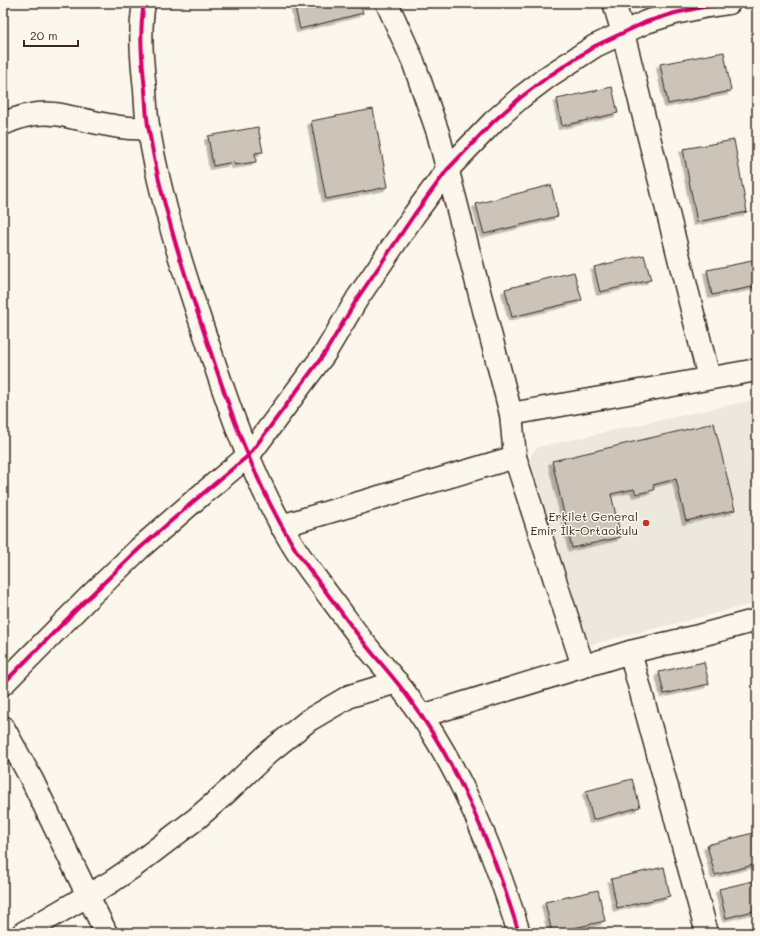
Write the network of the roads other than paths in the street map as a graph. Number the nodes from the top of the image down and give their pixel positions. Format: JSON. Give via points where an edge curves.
{"nodes":[{"id":1,"x":144,"y":3,"type":"edge"},
{"id":2,"x":387,"y":3,"type":"edge"},
{"id":3,"x":614,"y":3,"type":"edge"},
{"id":4,"x":729,"y":3,"type":"edge"},
{"id":5,"x":623,"y":33,"type":"junction"},
{"id":6,"x":3,"y":124,"type":"edge"},
{"id":7,"x":148,"y":128,"type":"junction"},
{"id":8,"x":447,"y":170,"type":"junction"},
{"id":9,"x":757,"y":370,"type":"edge"},
{"id":10,"x":709,"y":378,"type":"junction"},
{"id":11,"x":511,"y":414,"type":"junction"},
{"id":12,"x":249,"y":455,"type":"junction"},
{"id":13,"x":515,"y":457,"type":"junction"},
{"id":14,"x":281,"y":526,"type":"junction"},
{"id":15,"x":757,"y":620,"type":"edge"},
{"id":16,"x":630,"y":652,"type":"junction"},
{"id":17,"x":583,"y":666,"type":"junction"},
{"id":18,"x":397,"y":682,"type":"junction"},
{"id":19,"x":3,"y":684,"type":"edge"},
{"id":20,"x":422,"y":716,"type":"junction"},
{"id":21,"x":3,"y":728,"type":"edge"},
{"id":22,"x":88,"y":896,"type":"junction"},
{"id":23,"x":23,"y":933,"type":"edge"},
{"id":24,"x":106,"y":933,"type":"edge"},
{"id":25,"x":519,"y":933,"type":"edge"},
{"id":26,"x":707,"y":933,"type":"edge"}],
"edges":[{"from":1,"to":7,"type":"street","via":[[141,51]]},
{"from":2,"to":8,"type":"street","via":[[426,96]]},
{"from":3,"to":5,"type":"street"},
{"from":4,"to":5,"type":"street","via":[[674,13]]},
{"from":5,"to":8,"type":"street","via":[[571,60],[526,94],[493,122]]},
{"from":5,"to":10,"type":"street"},
{"from":6,"to":7,"type":"street","via":[[22,117],[54,114],[120,128]]},
{"from":7,"to":12,"type":"street","via":[[178,252],[225,394]]},
{"from":8,"to":11,"type":"street"},
{"from":8,"to":12,"type":"street","via":[[385,256],[325,353]]},
{"from":9,"to":10,"type":"street"},
{"from":10,"to":11,"type":"street"},
{"from":11,"to":13,"type":"street"},
{"from":12,"to":14,"type":"street"},
{"from":12,"to":19,"type":"street","via":[[140,548]]},
{"from":13,"to":14,"type":"street"},
{"from":13,"to":17,"type":"street"},
{"from":14,"to":18,"type":"street","via":[[308,568]]},
{"from":15,"to":16,"type":"street"},
{"from":16,"to":17,"type":"street"},
{"from":16,"to":26,"type":"street"},
{"from":17,"to":20,"type":"street"},
{"from":18,"to":20,"type":"street"},
{"from":18,"to":22,"type":"street","via":[[350,696],[309,720],[269,752],[196,819],[112,882]]},
{"from":20,"to":25,"type":"street","via":[[443,750],[473,810]]},
{"from":21,"to":22,"type":"street","via":[[32,780]]},
{"from":22,"to":23,"type":"street"},
{"from":22,"to":24,"type":"street"}]}
